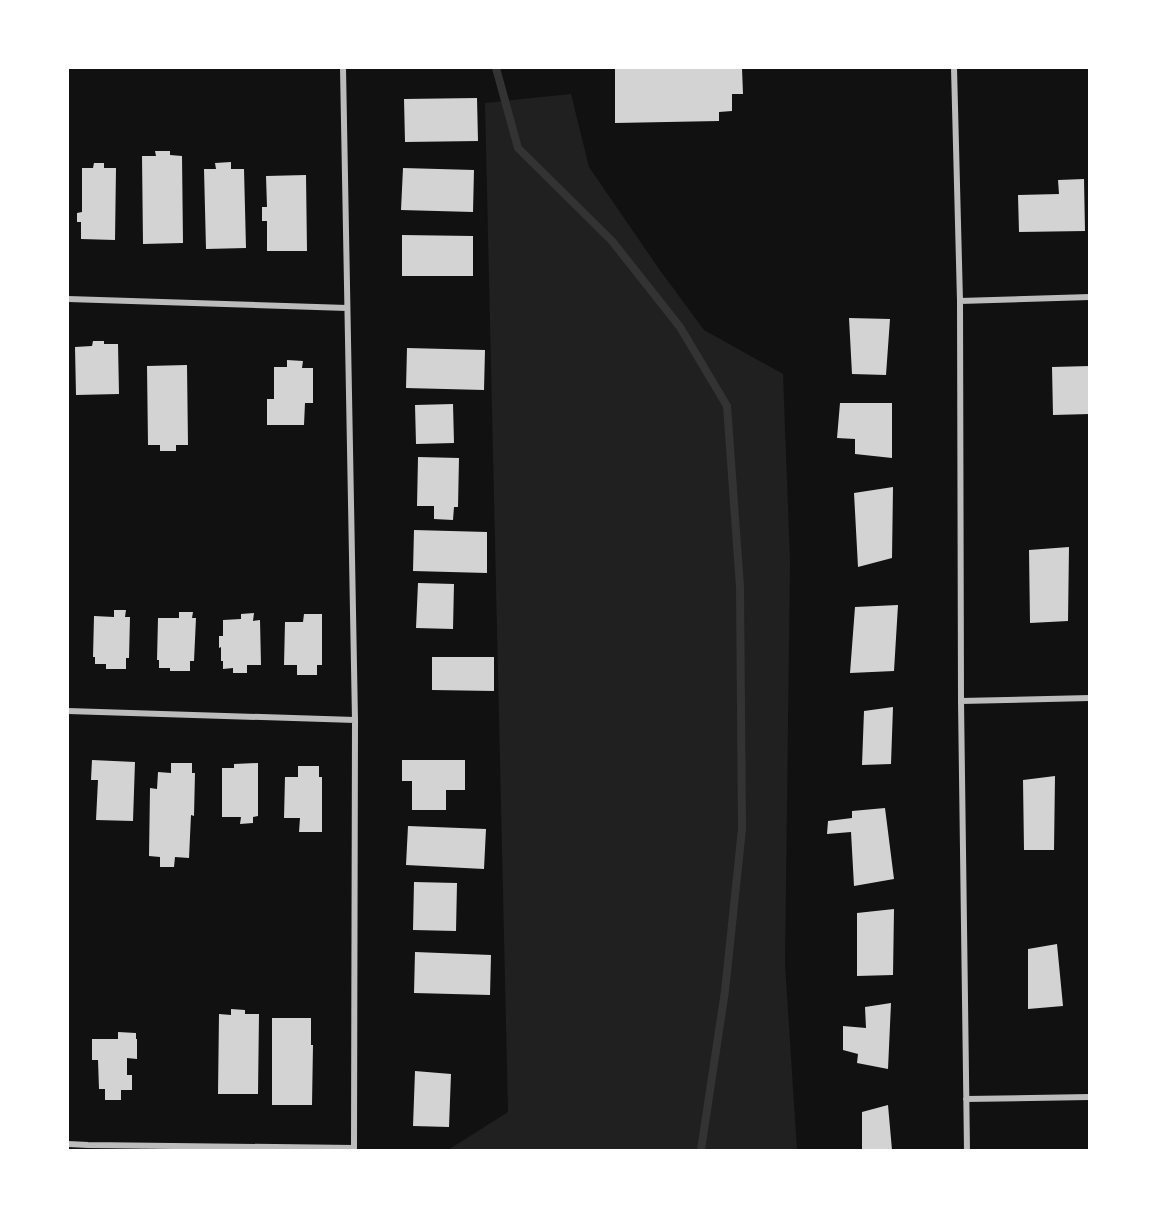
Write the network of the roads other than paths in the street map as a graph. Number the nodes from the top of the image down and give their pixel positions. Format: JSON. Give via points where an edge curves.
{"nodes":[{"id":1,"x":343,"y":68,"type":"edge"},
{"id":2,"x":954,"y":68,"type":"edge"},
{"id":3,"x":1089,"y":297,"type":"edge"},
{"id":4,"x":68,"y":299,"type":"edge"},
{"id":5,"x":960,"y":301,"type":"junction"},
{"id":6,"x":347,"y":308,"type":"junction"},
{"id":7,"x":1089,"y":699,"type":"edge"},
{"id":8,"x":961,"y":701,"type":"junction"},
{"id":9,"x":68,"y":711,"type":"edge"},
{"id":10,"x":354,"y":720,"type":"junction"},
{"id":11,"x":1089,"y":1097,"type":"edge"},
{"id":12,"x":966,"y":1099,"type":"junction"},
{"id":13,"x":68,"y":1144,"type":"edge"},
{"id":14,"x":967,"y":1150,"type":"edge"}],
"edges":[{"from":1,"to":6,"type":"street"},
{"from":2,"to":5,"type":"street"},
{"from":3,"to":5,"type":"street"},
{"from":4,"to":6,"type":"street"},
{"from":5,"to":8,"type":"street"},
{"from":6,"to":10,"type":"street"},
{"from":7,"to":8,"type":"street"},
{"from":8,"to":12,"type":"street"},
{"from":9,"to":10,"type":"street"},
{"from":10,"to":13,"type":"street","via":[[354,1148]]},
{"from":11,"to":12,"type":"street"},
{"from":12,"to":14,"type":"street"}]}
